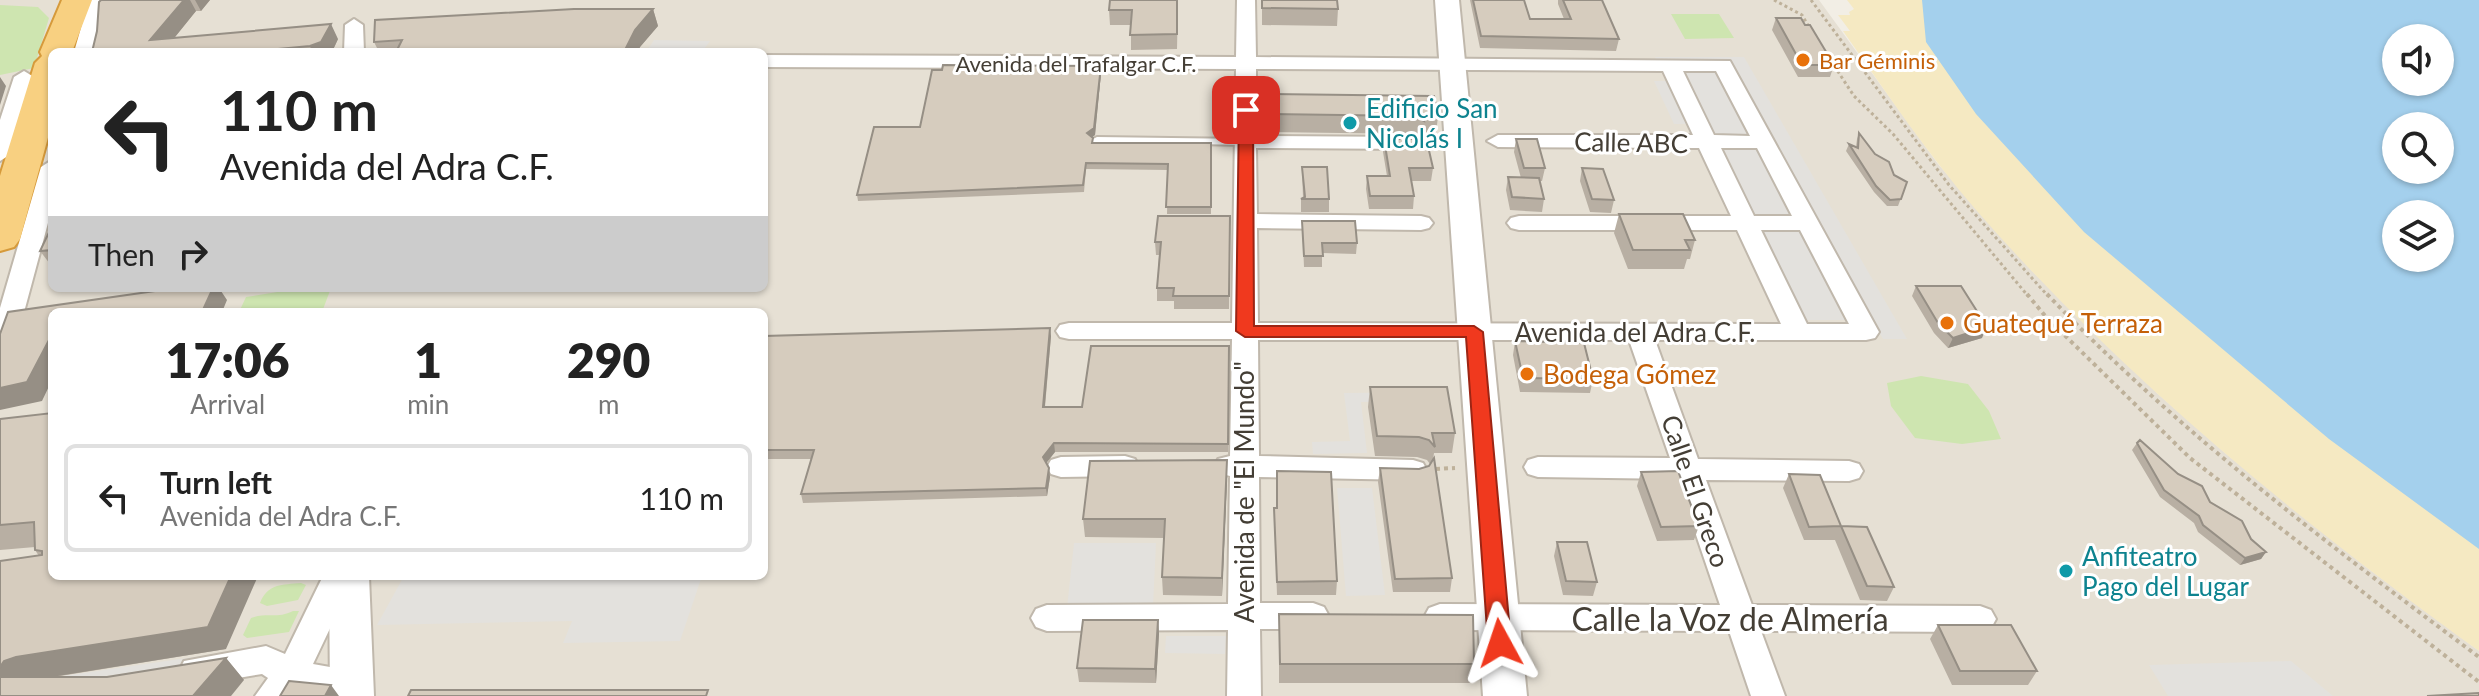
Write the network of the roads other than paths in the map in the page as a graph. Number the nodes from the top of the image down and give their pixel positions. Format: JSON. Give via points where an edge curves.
{"nodes":[{"id":1,"x":98,"y":0,"type":"edge"},
{"id":2,"x":1246,"y":0,"type":"edge"},
{"id":3,"x":1447,"y":0,"type":"edge"},
{"id":4,"x":354,"y":25,"type":"dead end"},
{"id":5,"x":54,"y":41,"type":"edge"},
{"id":6,"x":85,"y":48,"type":"edge"},
{"id":7,"x":354,"y":48,"type":"edge"},
{"id":8,"x":48,"y":54,"type":"edge"},
{"id":9,"x":48,"y":55,"type":"edge"},
{"id":10,"x":768,"y":61,"type":"edge"},
{"id":11,"x":1246,"y":63,"type":"junction"},
{"id":12,"x":1452,"y":65,"type":"junction"},
{"id":13,"x":1670,"y":65,"type":"junction"},
{"id":14,"x":0,"y":80,"type":"edge"},
{"id":15,"x":16,"y":128,"type":"edge"},
{"id":16,"x":1097,"y":140,"type":"edge"},
{"id":17,"x":1498,"y":141,"type":"dead end"},
{"id":18,"x":1246,"y":142,"type":"junction"},
{"id":19,"x":1765,"y":142,"type":"junction"},
{"id":20,"x":1412,"y":143,"type":"edge"},
{"id":21,"x":1708,"y":143,"type":"junction"},
{"id":22,"x":0,"y":154,"type":"edge"},
{"id":23,"x":48,"y":181,"type":"edge"},
{"id":24,"x":1237,"y":222,"type":"junction"},
{"id":25,"x":1421,"y":223,"type":"dead end"},
{"id":26,"x":1519,"y":223,"type":"dead end"},
{"id":27,"x":1745,"y":223,"type":"junction"},
{"id":28,"x":1808,"y":223,"type":"junction"},
{"id":29,"x":0,"y":239,"type":"edge"},
{"id":30,"x":1069,"y":331,"type":"dead end"},
{"id":31,"x":1245,"y":331,"type":"junction"},
{"id":32,"x":1474,"y":332,"type":"junction"},
{"id":33,"x":1639,"y":332,"type":"junction"},
{"id":34,"x":1798,"y":332,"type":"junction"},
{"id":35,"x":0,"y":353,"type":"edge"},
{"id":36,"x":1245,"y":465,"type":"junction"},
{"id":37,"x":1153,"y":466,"type":"edge"},
{"id":38,"x":1199,"y":466,"type":"edge"},
{"id":39,"x":1061,"y":467,"type":"dead end"},
{"id":40,"x":1538,"y":467,"type":"dead end"},
{"id":41,"x":1687,"y":469,"type":"junction"},
{"id":42,"x":1416,"y":470,"type":"edge"},
{"id":43,"x":1849,"y":471,"type":"dead end"},
{"id":44,"x":337,"y":580,"type":"edge"},
{"id":45,"x":349,"y":580,"type":"edge"},
{"id":46,"x":1244,"y":616,"type":"junction"},
{"id":47,"x":1339,"y":616,"type":"edge"},
{"id":48,"x":1402,"y":617,"type":"edge"},
{"id":49,"x":1497,"y":617,"type":"junction"},
{"id":50,"x":1047,"y":618,"type":"dead end"},
{"id":51,"x":1741,"y":619,"type":"junction"},
{"id":52,"x":1980,"y":619,"type":"dead end"},
{"id":53,"x":160,"y":677,"type":"edge"},
{"id":54,"x":282,"y":685,"type":"edge"},
{"id":55,"x":352,"y":689,"type":"edge"},
{"id":56,"x":1244,"y":696,"type":"edge"},
{"id":57,"x":1505,"y":696,"type":"edge"},
{"id":58,"x":1768,"y":696,"type":"edge"}],
"edges":[{"from":1,"to":6,"type":"street"},
{"from":2,"to":11,"type":"street","name":"Avenida de \"El Mundo\""},
{"from":3,"to":12,"type":"street"},
{"from":4,"to":7,"type":"street"},
{"from":5,"to":14,"type":"street"},
{"from":8,"to":22,"type":"street"},
{"from":9,"to":15,"type":"highway"},
{"from":10,"to":11,"type":"street","name":"Avenida del Trafalgar C.F."},
{"from":11,"to":12,"type":"street","name":"Avenida del Trafalgar C.F."},
{"from":11,"to":18,"type":"street","name":"Avenida de \"El Mundo\""},
{"from":12,"to":13,"type":"street","name":"Avenida del Trafalgar C.F."},
{"from":12,"to":32,"type":"street"},
{"from":13,"to":19,"type":"street","name":"Avenida del Trafalgar C.F.","via":[[1723,65]]},
{"from":13,"to":21,"type":"street"},
{"from":15,"to":29,"type":"highway"},
{"from":16,"to":18,"type":"lane"},
{"from":17,"to":21,"type":"street","name":"Calle ABC"},
{"from":18,"to":20,"type":"street"},
{"from":18,"to":24,"type":"street","name":"Avenida de \"El Mundo\""},
{"from":19,"to":21,"type":"street","name":"Calle ABC"},
{"from":19,"to":28,"type":"street"},
{"from":21,"to":27,"type":"street"},
{"from":23,"to":35,"type":"street"},
{"from":24,"to":25,"type":"street"},
{"from":24,"to":31,"type":"street","name":"Avenida de \"El Mundo\""},
{"from":26,"to":27,"type":"street"},
{"from":27,"to":28,"type":"street"},
{"from":27,"to":34,"type":"street"},
{"from":28,"to":34,"type":"street","name":"Avenida del Adra C.F.","via":[[1866,332]]},
{"from":30,"to":31,"type":"street","name":"Avenida del Adra C.F."},
{"from":31,"to":32,"type":"street","name":"Avenida del Adra C.F."},
{"from":31,"to":36,"type":"street","name":"Avenida de \"El Mundo\""},
{"from":32,"to":33,"type":"street","name":"Avenida del Adra C.F."},
{"from":32,"to":49,"type":"street"},
{"from":33,"to":34,"type":"street","name":"Avenida del Adra C.F."},
{"from":33,"to":41,"type":"street","name":"Calle El Greco"},
{"from":36,"to":38,"type":"street"},
{"from":36,"to":42,"type":"street"},
{"from":36,"to":46,"type":"street","name":"Avenida de \"El Mundo\""},
{"from":37,"to":39,"type":"street"},
{"from":40,"to":41,"type":"street"},
{"from":41,"to":43,"type":"street"},
{"from":41,"to":51,"type":"street","name":"Calle El Greco"},
{"from":44,"to":54,"type":"street"},
{"from":45,"to":55,"type":"street"},
{"from":46,"to":47,"type":"street"},
{"from":46,"to":50,"type":"street"},
{"from":46,"to":56,"type":"street","name":"Avenida de \"El Mundo\""},
{"from":48,"to":49,"type":"street","name":"Calle la Voz de Almería"},
{"from":49,"to":51,"type":"street","name":"Calle la Voz de Almería"},
{"from":49,"to":57,"type":"street"},
{"from":51,"to":52,"type":"street","name":"Calle la Voz de Almería"},
{"from":51,"to":58,"type":"street","name":"Calle El Greco"},
{"from":53,"to":54,"type":"street","via":[[266,660]]},
{"from":54,"to":55,"type":"street"}]}
